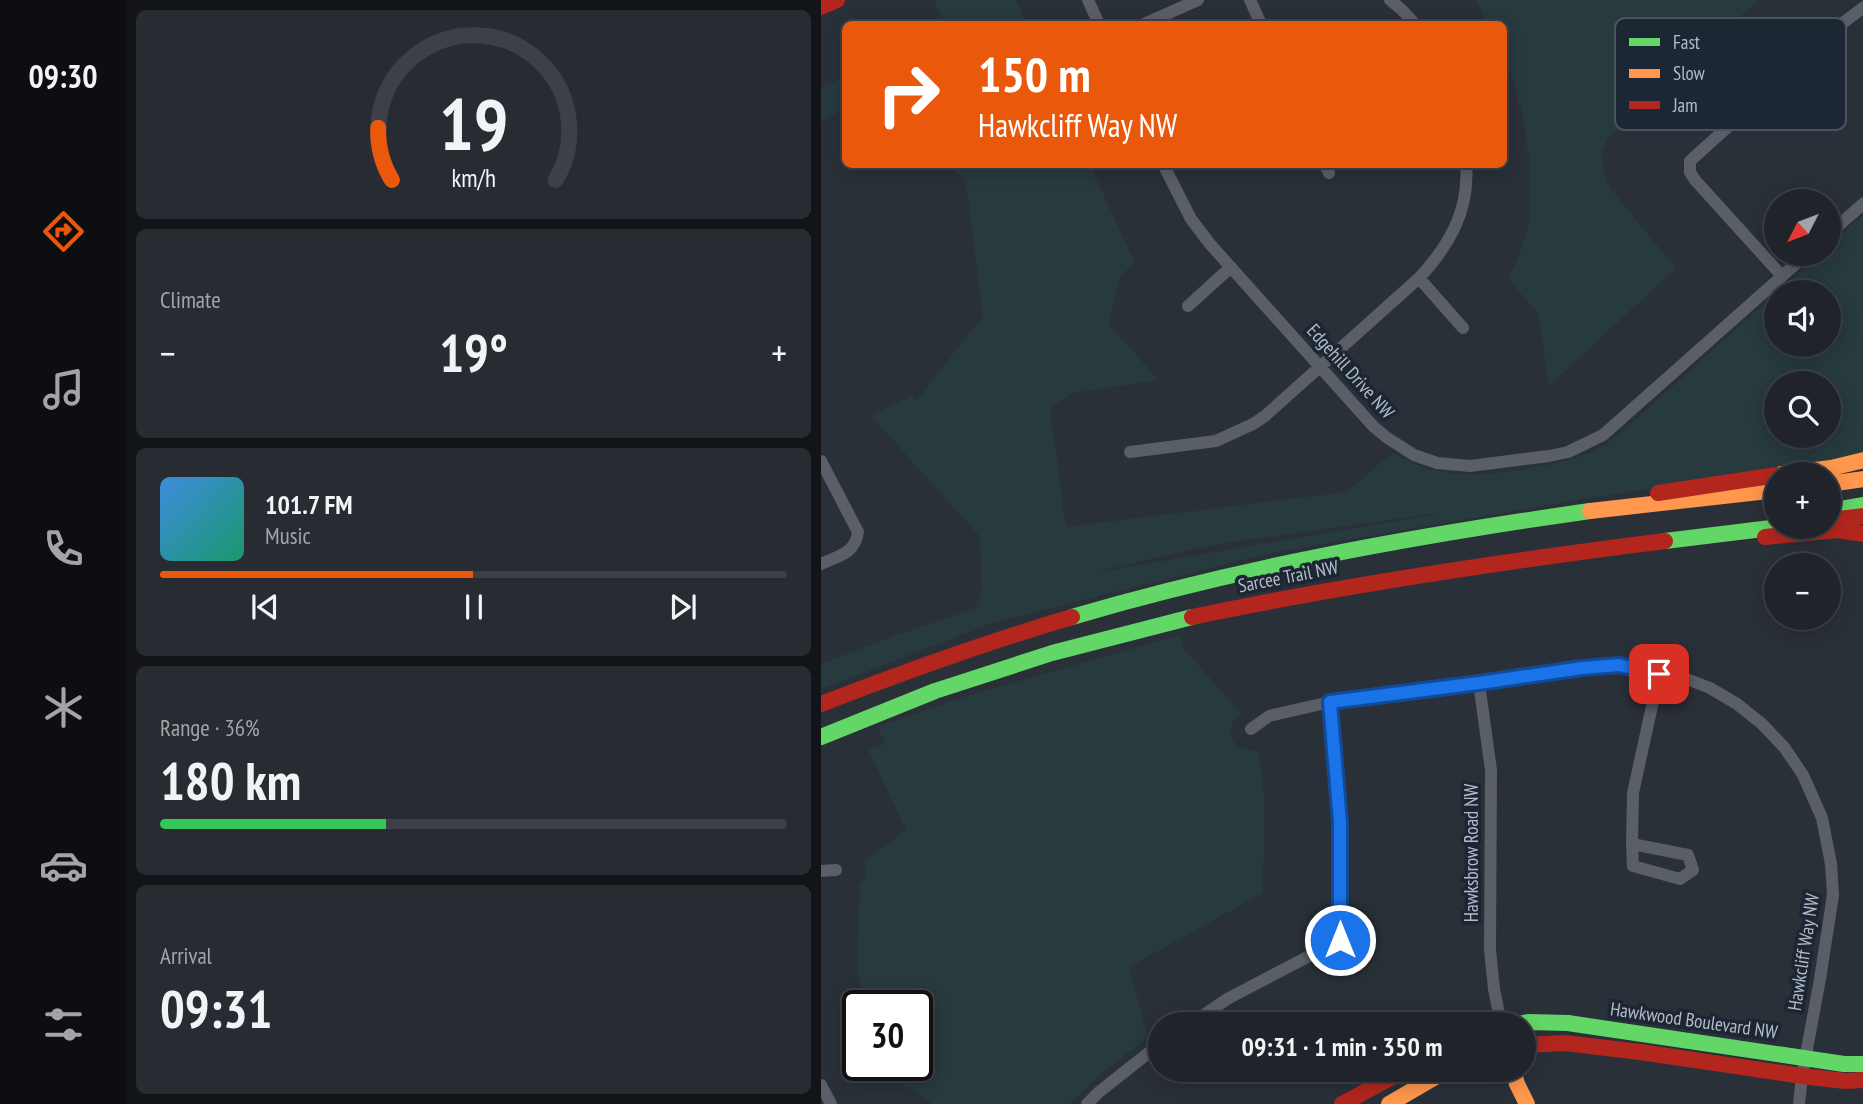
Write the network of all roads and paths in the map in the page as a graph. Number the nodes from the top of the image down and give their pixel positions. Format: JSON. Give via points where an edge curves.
{"nodes":[{"id":1,"x":837,"y":0,"type":"edge"},
{"id":2,"x":1088,"y":0,"type":"edge"},
{"id":3,"x":1198,"y":0,"type":"edge"},
{"id":4,"x":1250,"y":0,"type":"edge"},
{"id":5,"x":1390,"y":0,"type":"edge"},
{"id":6,"x":821,"y":7,"type":"edge"},
{"id":7,"x":1863,"y":7,"type":"edge"},
{"id":8,"x":1846,"y":20,"type":"edge"},
{"id":9,"x":1098,"y":21,"type":"edge"},
{"id":10,"x":1151,"y":21,"type":"edge"},
{"id":11,"x":1260,"y":21,"type":"edge"},
{"id":12,"x":1412,"y":21,"type":"edge"},
{"id":13,"x":1724,"y":130,"type":"edge"},
{"id":14,"x":1165,"y":168,"type":"edge"},
{"id":15,"x":1466,"y":168,"type":"edge"},
{"id":16,"x":1863,"y":203,"type":"edge"},
{"id":17,"x":1841,"y":223,"type":"edge"},
{"id":18,"x":1793,"y":266,"type":"edge"},
{"id":19,"x":1231,"y":267,"type":"junction"},
{"id":20,"x":1782,"y":276,"type":"junction"},
{"id":21,"x":1419,"y":278,"type":"junction"},
{"id":22,"x":1188,"y":306,"type":"dead end"},
{"id":23,"x":1463,"y":328,"type":"dead end"},
{"id":24,"x":1321,"y":366,"type":"junction"},
{"id":25,"x":1130,"y":452,"type":"dead end"},
{"id":26,"x":1863,"y":460,"type":"edge"},
{"id":27,"x":821,"y":461,"type":"edge"},
{"id":28,"x":1841,"y":466,"type":"edge"},
{"id":29,"x":1764,"y":477,"type":"edge"},
{"id":30,"x":1863,"y":479,"type":"edge"},
{"id":31,"x":1841,"y":482,"type":"edge"},
{"id":32,"x":1764,"y":491,"type":"edge"},
{"id":33,"x":1863,"y":505,"type":"edge"},
{"id":34,"x":1841,"y":509,"type":"edge"},
{"id":35,"x":1599,"y":510,"type":"junction"},
{"id":36,"x":1863,"y":516,"type":"edge"},
{"id":37,"x":1841,"y":519,"type":"edge"},
{"id":38,"x":1764,"y":529,"type":"edge"},
{"id":39,"x":1863,"y":534,"type":"edge"},
{"id":40,"x":1617,"y":547,"type":"junction"},
{"id":41,"x":821,"y":564,"type":"edge"},
{"id":42,"x":1659,"y":674,"type":"junction"},
{"id":43,"x":1479,"y":683,"type":"junction"},
{"id":44,"x":1330,"y":702,"type":"junction"},
{"id":45,"x":821,"y":704,"type":"edge"},
{"id":46,"x":1251,"y":729,"type":"dead end"},
{"id":47,"x":821,"y":737,"type":"edge"},
{"id":48,"x":1632,"y":844,"type":"junction"},
{"id":49,"x":836,"y":870,"type":"dead end"},
{"id":50,"x":821,"y":871,"type":"edge"},
{"id":51,"x":1208,"y":1012,"type":"edge"},
{"id":52,"x":1499,"y":1012,"type":"edge"},
{"id":53,"x":1536,"y":1022,"type":"edge"},
{"id":54,"x":1536,"y":1044,"type":"edge"},
{"id":55,"x":1148,"y":1053,"type":"edge"},
{"id":56,"x":1806,"y":1058,"type":"junction"},
{"id":57,"x":1863,"y":1063,"type":"edge"},
{"id":58,"x":1802,"y":1076,"type":"junction"},
{"id":59,"x":1863,"y":1080,"type":"edge"},
{"id":60,"x":1383,"y":1082,"type":"edge"},
{"id":61,"x":1427,"y":1082,"type":"edge"},
{"id":62,"x":1516,"y":1082,"type":"edge"},
{"id":63,"x":821,"y":1085,"type":"edge"},
{"id":64,"x":831,"y":1104,"type":"edge"},
{"id":65,"x":1087,"y":1104,"type":"edge"},
{"id":66,"x":1342,"y":1104,"type":"edge"},
{"id":67,"x":1389,"y":1104,"type":"edge"},
{"id":68,"x":1527,"y":1104,"type":"edge"},
{"id":69,"x":1799,"y":1104,"type":"edge"}],
"edges":[{"from":1,"to":6,"type":"main road"},
{"from":2,"to":9,"type":"street"},
{"from":3,"to":10,"type":"street"},
{"from":4,"to":11,"type":"street"},
{"from":5,"to":12,"type":"street"},
{"from":7,"to":8,"type":"street"},
{"from":13,"to":20,"type":"street","via":[[1690,161],[1690,172]]},
{"from":14,"to":19,"type":"street","name":"Edgehill Drive NW","via":[[1191,219]]},
{"from":15,"to":21,"type":"street","via":[[1467,188],[1455,230]]},
{"from":16,"to":17,"type":"street"},
{"from":18,"to":20,"type":"street","name":"Edgehill Drive NW"},
{"from":19,"to":22,"type":"street"},
{"from":19,"to":24,"type":"street","name":"Edgehill Drive NW"},
{"from":20,"to":24,"type":"street","name":"Edgehill Drive NW","via":[[1603,435],[1550,456],[1470,466],[1414,455],[1373,426]]},
{"from":21,"to":23,"type":"street"},
{"from":21,"to":24,"type":"street"},
{"from":24,"to":25,"type":"street","via":[[1265,416],[1232,434],[1216,441]]},
{"from":26,"to":28,"type":"main road"},
{"from":27,"to":41,"type":"street","via":[[858,532],[850,550]]},
{"from":29,"to":35,"type":"main road","via":[[1625,499]]},
{"from":30,"to":31,"type":"main road"},
{"from":32,"to":35,"type":"main road","name":"Sarcee Trail NW"},
{"from":33,"to":34,"type":"main road"},
{"from":35,"to":45,"type":"main road","name":"Sarcee Trail NW","via":[[1333,554],[1124,602],[1004,637]]},
{"from":36,"to":37,"type":"main road"},
{"from":38,"to":40,"type":"main road","name":"Sarcee Trail NW"},
{"from":39,"to":40,"type":"main road","via":[[1826,531],[1646,553]]},
{"from":40,"to":47,"type":"main road","name":"Sarcee Trail NW","via":[[1389,579],[1168,622],[955,684]]},
{"from":42,"to":43,"type":"street","name":"Hawkcliff Way NW","via":[[1619,665]]},
{"from":42,"to":48,"type":"street","via":[[1633,793]]},
{"from":42,"to":56,"type":"street","name":"Hawkcliff Way NW","via":[[1711,688],[1761,723],[1803,775],[1822,818],[1833,895]]},
{"from":43,"to":44,"type":"street","name":"Hawkcliff Way NW"},
{"from":43,"to":52,"type":"street","name":"Hawksbrow Road NW","via":[[1491,770],[1490,950]]},
{"from":44,"to":46,"type":"street","name":"Hawkcliff Way NW","via":[[1269,716]]},
{"from":44,"to":51,"type":"street","via":[[1340,822],[1340,940]]},
{"from":48,"to":48,"type":"street","via":[[1634,866],[1680,878],[1693,870],[1688,855]]},
{"from":49,"to":50,"type":"street"},
{"from":53,"to":56,"type":"main road","name":"Hawkwood Boulevard NW"},
{"from":54,"to":58,"type":"main road","name":"Hawkwood Boulevard NW","via":[[1565,1043],[1641,1052]]},
{"from":55,"to":65,"type":"street"},
{"from":56,"to":57,"type":"main road","name":"Hawkwood Boulevard NW"},
{"from":56,"to":58,"type":"street","name":"Hawkcliff Way NW"},
{"from":58,"to":59,"type":"main road","name":"Hawkwood Boulevard NW"},
{"from":58,"to":69,"type":"street","name":"Hawkcliff Way NW"},
{"from":60,"to":66,"type":"main road"},
{"from":61,"to":67,"type":"main road"},
{"from":62,"to":68,"type":"main road"},
{"from":63,"to":64,"type":"street"}]}
